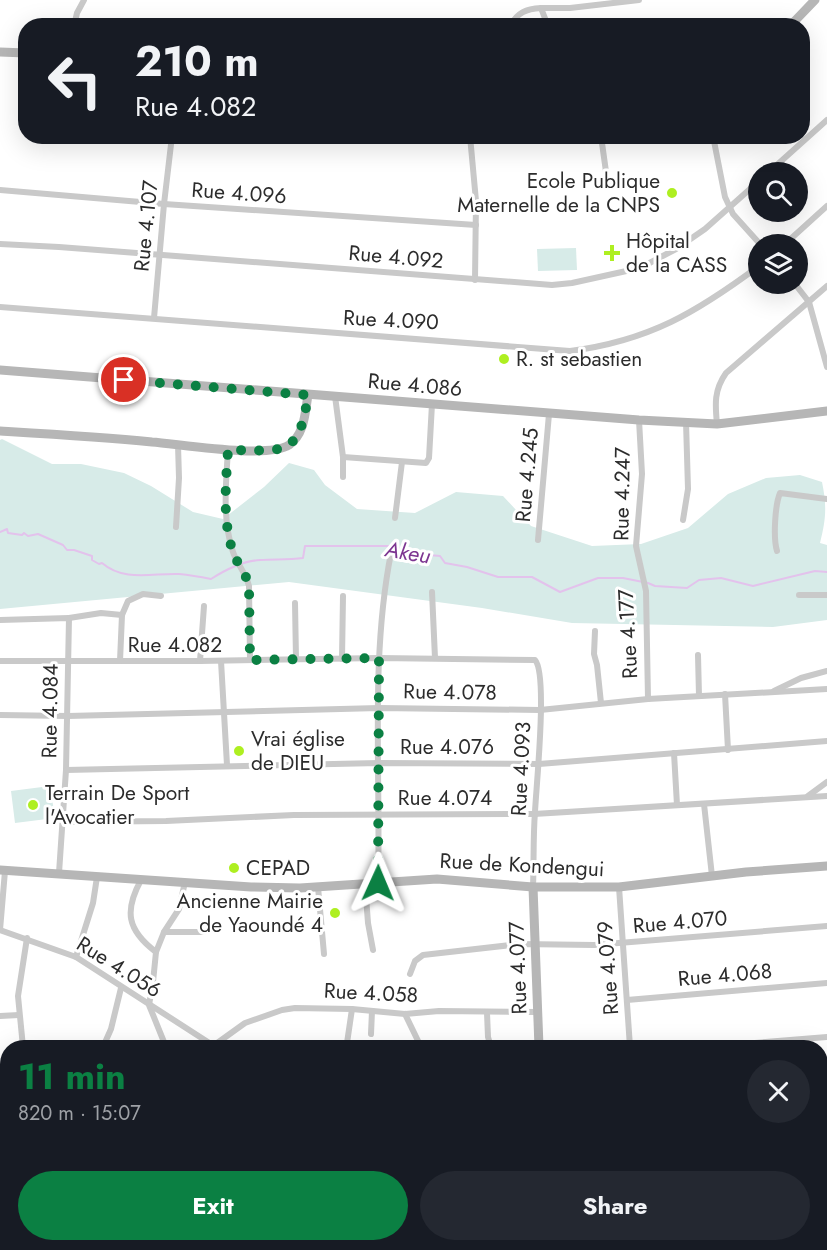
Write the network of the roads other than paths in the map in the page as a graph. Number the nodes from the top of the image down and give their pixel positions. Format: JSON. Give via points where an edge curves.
{"nodes":[{"id":1,"x":84,"y":0,"type":"edge"},
{"id":2,"x":534,"y":0,"type":"edge"},
{"id":3,"x":639,"y":0,"type":"edge"},
{"id":4,"x":815,"y":0,"type":"edge"},
{"id":5,"x":541,"y":8,"type":"junction"},
{"id":6,"x":76,"y":18,"type":"edge"},
{"id":7,"x":516,"y":18,"type":"edge"},
{"id":8,"x":545,"y":18,"type":"edge"},
{"id":9,"x":798,"y":18,"type":"edge"},
{"id":10,"x":0,"y":52,"type":"edge"},
{"id":11,"x":18,"y":53,"type":"edge"},
{"id":12,"x":827,"y":120,"type":"edge"},
{"id":13,"x":810,"y":135,"type":"edge"},
{"id":14,"x":171,"y":144,"type":"edge"},
{"id":15,"x":471,"y":144,"type":"edge"},
{"id":16,"x":603,"y":144,"type":"edge"},
{"id":17,"x":714,"y":144,"type":"edge"},
{"id":18,"x":800,"y":144,"type":"edge"},
{"id":19,"x":780,"y":162,"type":"edge"},
{"id":20,"x":608,"y":186,"type":"dead end"},
{"id":21,"x":0,"y":190,"type":"edge"},
{"id":22,"x":748,"y":191,"type":"edge"},
{"id":23,"x":164,"y":204,"type":"junction"},
{"id":24,"x":827,"y":207,"type":"edge"},
{"id":25,"x":730,"y":208,"type":"junction"},
{"id":26,"x":476,"y":225,"type":"junction"},
{"id":27,"x":751,"y":234,"type":"edge"},
{"id":28,"x":796,"y":234,"type":"edge"},
{"id":29,"x":0,"y":244,"type":"edge"},
{"id":30,"x":159,"y":255,"type":"junction"},
{"id":31,"x":748,"y":274,"type":"edge"},
{"id":32,"x":475,"y":280,"type":"junction"},
{"id":33,"x":827,"y":286,"type":"edge"},
{"id":34,"x":803,"y":294,"type":"edge"},
{"id":35,"x":809,"y":302,"type":"junction"},
{"id":36,"x":0,"y":307,"type":"edge"},
{"id":37,"x":154,"y":318,"type":"junction"},
{"id":38,"x":826,"y":363,"type":"edge"},
{"id":39,"x":0,"y":370,"type":"edge"},
{"id":40,"x":308,"y":395,"type":"junction"},
{"id":41,"x":335,"y":396,"type":"junction"},
{"id":42,"x":432,"y":404,"type":"junction"},
{"id":43,"x":827,"y":411,"type":"edge"},
{"id":44,"x":549,"y":414,"type":"junction"},
{"id":45,"x":639,"y":420,"type":"junction"},
{"id":46,"x":686,"y":422,"type":"junction"},
{"id":47,"x":717,"y":424,"type":"junction"},
{"id":48,"x":0,"y":430,"type":"edge"},
{"id":49,"x":178,"y":445,"type":"junction"},
{"id":50,"x":228,"y":450,"type":"junction"},
{"id":51,"x":343,"y":457,"type":"junction"},
{"id":52,"x":402,"y":462,"type":"junction"},
{"id":53,"x":343,"y":477,"type":"dead end"},
{"id":54,"x":827,"y":500,"type":"edge"},
{"id":55,"x":395,"y":518,"type":"dead end"},
{"id":56,"x":683,"y":520,"type":"dead end"},
{"id":57,"x":176,"y":527,"type":"dead end"},
{"id":58,"x":538,"y":540,"type":"dead end"},
{"id":59,"x":777,"y":551,"type":"dead end"},
{"id":60,"x":391,"y":553,"type":"dead end"},
{"id":61,"x":639,"y":567,"type":"joint"},
{"id":62,"x":432,"y":592,"type":"dead end"},
{"id":63,"x":799,"y":595,"type":"dead end"},
{"id":64,"x":827,"y":595,"type":"edge"},
{"id":65,"x":161,"y":596,"type":"dead end"},
{"id":66,"x":343,"y":596,"type":"dead end"},
{"id":67,"x":295,"y":603,"type":"dead end"},
{"id":68,"x":204,"y":606,"type":"dead end"},
{"id":69,"x":123,"y":615,"type":"junction"},
{"id":70,"x":69,"y":618,"type":"junction"},
{"id":71,"x":0,"y":620,"type":"edge"},
{"id":72,"x":595,"y":631,"type":"dead end"},
{"id":73,"x":698,"y":655,"type":"dead end"},
{"id":74,"x":379,"y":658,"type":"junction"},
{"id":75,"x":435,"y":658,"type":"junction"},
{"id":76,"x":342,"y":659,"type":"junction"},
{"id":77,"x":529,"y":659,"type":"joint"},
{"id":78,"x":250,"y":660,"type":"junction"},
{"id":79,"x":296,"y":660,"type":"junction"},
{"id":80,"x":0,"y":661,"type":"edge"},
{"id":81,"x":200,"y":661,"type":"junction"},
{"id":82,"x":221,"y":661,"type":"junction"},
{"id":83,"x":67,"y":662,"type":"junction"},
{"id":84,"x":120,"y":662,"type":"junction"},
{"id":85,"x":827,"y":671,"type":"edge"},
{"id":86,"x":827,"y":689,"type":"edge"},
{"id":87,"x":773,"y":691,"type":"junction"},
{"id":88,"x":725,"y":694,"type":"junction"},
{"id":89,"x":699,"y":696,"type":"junction"},
{"id":90,"x":648,"y":699,"type":"junction"},
{"id":91,"x":601,"y":703,"type":"junction"},
{"id":92,"x":379,"y":708,"type":"junction"},
{"id":93,"x":540,"y":710,"type":"junction"},
{"id":94,"x":224,"y":711,"type":"junction"},
{"id":95,"x":0,"y":715,"type":"edge"},
{"id":96,"x":68,"y":716,"type":"junction"},
{"id":97,"x":827,"y":741,"type":"edge"},
{"id":98,"x":728,"y":750,"type":"junction"},
{"id":99,"x":674,"y":753,"type":"junction"},
{"id":100,"x":379,"y":763,"type":"junction"},
{"id":101,"x":538,"y":764,"type":"junction"},
{"id":102,"x":228,"y":765,"type":"junction"},
{"id":103,"x":66,"y":770,"type":"junction"},
{"id":104,"x":827,"y":783,"type":"edge"},
{"id":105,"x":827,"y":796,"type":"edge"},
{"id":106,"x":808,"y":797,"type":"junction"},
{"id":107,"x":705,"y":804,"type":"junction"},
{"id":108,"x":677,"y":805,"type":"junction"},
{"id":109,"x":534,"y":814,"type":"junction"},
{"id":110,"x":380,"y":815,"type":"junction"},
{"id":111,"x":63,"y":822,"type":"junction"},
{"id":112,"x":827,"y":866,"type":"edge"},
{"id":113,"x":2,"y":871,"type":"edge"},
{"id":114,"x":59,"y":873,"type":"junction"},
{"id":115,"x":712,"y":876,"type":"junction"},
{"id":116,"x":97,"y":877,"type":"junction"},
{"id":117,"x":141,"y":879,"type":"junction"},
{"id":118,"x":185,"y":882,"type":"junction"},
{"id":119,"x":378,"y":883,"type":"junction"},
{"id":120,"x":365,"y":884,"type":"junction"},
{"id":121,"x":318,"y":887,"type":"junction"},
{"id":122,"x":533,"y":887,"type":"junction"},
{"id":123,"x":619,"y":887,"type":"junction"},
{"id":124,"x":827,"y":927,"type":"edge"},
{"id":125,"x":0,"y":930,"type":"edge"},
{"id":126,"x":164,"y":932,"type":"junction"},
{"id":127,"x":202,"y":932,"type":"dead end"},
{"id":128,"x":27,"y":938,"type":"junction"},
{"id":129,"x":623,"y":943,"type":"junction"},
{"id":130,"x":535,"y":945,"type":"junction"},
{"id":131,"x":373,"y":950,"type":"dead end"},
{"id":132,"x":156,"y":952,"type":"junction"},
{"id":133,"x":324,"y":954,"type":"dead end"},
{"id":134,"x":76,"y":957,"type":"junction"},
{"id":135,"x":410,"y":974,"type":"dead end"},
{"id":136,"x":827,"y":983,"type":"edge"},
{"id":137,"x":122,"y":988,"type":"junction"},
{"id":138,"x":627,"y":1000,"type":"junction"},
{"id":139,"x":149,"y":1005,"type":"junction"},
{"id":140,"x":352,"y":1009,"type":"junction"},
{"id":141,"x":372,"y":1011,"type":"junction"},
{"id":142,"x":487,"y":1012,"type":"junction"},
{"id":143,"x":537,"y":1012,"type":"junction"},
{"id":144,"x":405,"y":1014,"type":"junction"},
{"id":145,"x":18,"y":1015,"type":"junction"},
{"id":146,"x":0,"y":1016,"type":"edge"},
{"id":147,"x":371,"y":1034,"type":"dead end"},
{"id":148,"x":827,"y":1037,"type":"edge"},
{"id":149,"x":22,"y":1040,"type":"edge"},
{"id":150,"x":107,"y":1040,"type":"edge"},
{"id":151,"x":163,"y":1040,"type":"edge"},
{"id":152,"x":204,"y":1040,"type":"edge"},
{"id":153,"x":222,"y":1040,"type":"edge"},
{"id":154,"x":347,"y":1040,"type":"edge"},
{"id":155,"x":418,"y":1040,"type":"edge"},
{"id":156,"x":489,"y":1040,"type":"edge"},
{"id":157,"x":539,"y":1040,"type":"edge"},
{"id":158,"x":630,"y":1040,"type":"edge"},
{"id":159,"x":790,"y":1040,"type":"edge"}],
"edges":[{"from":1,"to":6,"type":"street"},
{"from":2,"to":5,"type":"street"},
{"from":3,"to":5,"type":"street"},
{"from":4,"to":9,"type":"street"},
{"from":5,"to":7,"type":"street","via":[[525,9]]},
{"from":5,"to":8,"type":"street"},
{"from":10,"to":11,"type":"street"},
{"from":12,"to":13,"type":"street"},
{"from":14,"to":23,"type":"street","name":"Rue 4.107"},
{"from":15,"to":26,"type":"street"},
{"from":16,"to":20,"type":"street"},
{"from":17,"to":25,"type":"street"},
{"from":18,"to":19,"type":"street"},
{"from":21,"to":23,"type":"street","name":"Rue 4.096"},
{"from":22,"to":25,"type":"street","name":"Rue 4.092"},
{"from":23,"to":26,"type":"street","name":"Rue 4.096"},
{"from":23,"to":30,"type":"street","name":"Rue 4.107"},
{"from":24,"to":28,"type":"street"},
{"from":25,"to":27,"type":"street"},
{"from":25,"to":32,"type":"street","name":"Rue 4.092","via":[[705,230],[640,268],[552,285]]},
{"from":26,"to":32,"type":"street"},
{"from":29,"to":30,"type":"street","name":"Rue 4.092"},
{"from":30,"to":32,"type":"street","name":"Rue 4.092"},
{"from":30,"to":37,"type":"street","name":"Rue 4.107"},
{"from":31,"to":37,"type":"street","name":"Rue 4.090","via":[[678,319],[618,343],[570,351]]},
{"from":33,"to":35,"type":"street"},
{"from":34,"to":35,"type":"street"},
{"from":35,"to":38,"type":"street"},
{"from":35,"to":47,"type":"street","via":[[718,383]]},
{"from":36,"to":37,"type":"street","name":"Rue 4.090"},
{"from":39,"to":40,"type":"street","name":"Rue 4.086"},
{"from":40,"to":41,"type":"street","name":"Rue 4.086"},
{"from":40,"to":50,"type":"street","via":[[300,432],[288,446],[277,450]]},
{"from":41,"to":42,"type":"street","name":"Rue 4.086"},
{"from":41,"to":51,"type":"street"},
{"from":42,"to":44,"type":"street","name":"Rue 4.086"},
{"from":42,"to":52,"type":"street","via":[[428,461]]},
{"from":43,"to":47,"type":"street","name":"Rue 4.086"},
{"from":44,"to":45,"type":"street","name":"Rue 4.086"},
{"from":44,"to":58,"type":"street","name":"Rue 4.245"},
{"from":45,"to":46,"type":"street","name":"Rue 4.086"},
{"from":45,"to":61,"type":"street","name":"Rue 4.247"},
{"from":46,"to":47,"type":"street","name":"Rue 4.086"},
{"from":46,"to":56,"type":"street","via":[[688,489]]},
{"from":48,"to":49,"type":"street"},
{"from":49,"to":50,"type":"street"},
{"from":49,"to":57,"type":"street"},
{"from":50,"to":78,"type":"street","via":[[228,527],[233,552],[249,586]]},
{"from":51,"to":52,"type":"street"},
{"from":51,"to":53,"type":"street"},
{"from":52,"to":55,"type":"street"},
{"from":54,"to":59,"type":"street","via":[[780,493]]},
{"from":60,"to":74,"type":"street","via":[[382,601]]},
{"from":61,"to":90,"type":"street","name":"Rue 4.177","via":[[646,595]]},
{"from":62,"to":75,"type":"street"},
{"from":63,"to":64,"type":"street"},
{"from":65,"to":69,"type":"street","via":[[134,597]]},
{"from":66,"to":76,"type":"street"},
{"from":67,"to":79,"type":"street"},
{"from":68,"to":81,"type":"street"},
{"from":69,"to":70,"type":"street","via":[[101,613]]},
{"from":69,"to":84,"type":"street"},
{"from":70,"to":71,"type":"street"},
{"from":70,"to":83,"type":"street","name":"Rue 4.084"},
{"from":72,"to":91,"type":"street"},
{"from":73,"to":89,"type":"street"},
{"from":74,"to":75,"type":"street","name":"Rue 4.082"},
{"from":74,"to":76,"type":"street","name":"Rue 4.082"},
{"from":74,"to":92,"type":"street"},
{"from":75,"to":77,"type":"street","name":"Rue 4.082"},
{"from":76,"to":79,"type":"street","name":"Rue 4.082"},
{"from":77,"to":93,"type":"street","name":"Rue 4.093","via":[[538,664]]},
{"from":78,"to":79,"type":"street","name":"Rue 4.082"},
{"from":78,"to":82,"type":"street","name":"Rue 4.082"},
{"from":80,"to":83,"type":"street","name":"Rue 4.082"},
{"from":81,"to":82,"type":"street","name":"Rue 4.082"},
{"from":81,"to":84,"type":"street","name":"Rue 4.082"},
{"from":82,"to":94,"type":"street"},
{"from":83,"to":84,"type":"street","name":"Rue 4.082"},
{"from":83,"to":96,"type":"street","name":"Rue 4.084"},
{"from":85,"to":87,"type":"street"},
{"from":86,"to":87,"type":"street","name":"Rue 4.078"},
{"from":87,"to":88,"type":"street","name":"Rue 4.078"},
{"from":88,"to":89,"type":"street","name":"Rue 4.078"},
{"from":88,"to":98,"type":"street"},
{"from":89,"to":90,"type":"street","name":"Rue 4.078"},
{"from":90,"to":91,"type":"street","name":"Rue 4.078"},
{"from":91,"to":93,"type":"street","name":"Rue 4.078"},
{"from":92,"to":93,"type":"street","name":"Rue 4.078"},
{"from":92,"to":94,"type":"street","name":"Rue 4.078"},
{"from":92,"to":100,"type":"street"},
{"from":93,"to":101,"type":"street","name":"Rue 4.093"},
{"from":94,"to":96,"type":"street","name":"Rue 4.078"},
{"from":94,"to":102,"type":"street"},
{"from":95,"to":96,"type":"street","name":"Rue 4.078"},
{"from":96,"to":103,"type":"street","name":"Rue 4.084"},
{"from":97,"to":98,"type":"street","name":"Rue 4.076"},
{"from":98,"to":99,"type":"street","name":"Rue 4.076"},
{"from":99,"to":101,"type":"street","name":"Rue 4.076"},
{"from":99,"to":108,"type":"street"},
{"from":100,"to":101,"type":"street","name":"Rue 4.076"},
{"from":100,"to":102,"type":"street","name":"Rue 4.076"},
{"from":100,"to":110,"type":"street"},
{"from":101,"to":109,"type":"street","name":"Rue 4.093"},
{"from":102,"to":103,"type":"street","name":"Rue 4.076"},
{"from":103,"to":111,"type":"street","name":"Rue 4.084"},
{"from":104,"to":106,"type":"street"},
{"from":105,"to":106,"type":"street","name":"Rue 4.074"},
{"from":106,"to":107,"type":"street","name":"Rue 4.074"},
{"from":107,"to":108,"type":"street","name":"Rue 4.074"},
{"from":107,"to":115,"type":"street"},
{"from":108,"to":109,"type":"street","name":"Rue 4.074"},
{"from":109,"to":110,"type":"street","name":"Rue 4.074"},
{"from":109,"to":122,"type":"street","name":"Rue 4.093"},
{"from":110,"to":111,"type":"street","name":"Rue 4.074"},
{"from":110,"to":119,"type":"street"},
{"from":111,"to":114,"type":"street","name":"Rue 4.084"},
{"from":112,"to":115,"type":"street","name":"Rue de Kondengui"},
{"from":113,"to":114,"type":"street","name":"Rue de Kondengui"},
{"from":113,"to":125,"type":"street"},
{"from":114,"to":116,"type":"street","name":"Rue de Kondengui"},
{"from":115,"to":123,"type":"street","name":"Rue de Kondengui"},
{"from":116,"to":117,"type":"street","name":"Rue de Kondengui"},
{"from":116,"to":134,"type":"street"},
{"from":117,"to":118,"type":"street","name":"Rue de Kondengui"},
{"from":117,"to":132,"type":"street","via":[[133,894],[130,922]]},
{"from":118,"to":121,"type":"street","name":"Rue de Kondengui"},
{"from":118,"to":126,"type":"street","via":[[179,909]]},
{"from":119,"to":120,"type":"street","name":"Rue de Kondengui"},
{"from":119,"to":122,"type":"street","name":"Rue de Kondengui","via":[[437,879]]},
{"from":120,"to":121,"type":"street","name":"Rue de Kondengui"},
{"from":120,"to":131,"type":"street"},
{"from":121,"to":133,"type":"street"},
{"from":122,"to":123,"type":"street","name":"Rue de Kondengui"},
{"from":122,"to":130,"type":"street","name":"Rue 4.077"},
{"from":123,"to":129,"type":"street","name":"Rue 4.079"},
{"from":124,"to":129,"type":"street","name":"Rue 4.070"},
{"from":125,"to":128,"type":"street","name":"Rue 4.056"},
{"from":126,"to":127,"type":"street"},
{"from":126,"to":132,"type":"street"},
{"from":128,"to":134,"type":"street","name":"Rue 4.056"},
{"from":128,"to":145,"type":"street"},
{"from":129,"to":130,"type":"street","name":"Rue 4.070"},
{"from":129,"to":138,"type":"street","name":"Rue 4.079"},
{"from":130,"to":135,"type":"street","name":"Rue 4.070","via":[[423,955]]},
{"from":130,"to":143,"type":"street","name":"Rue 4.077"},
{"from":132,"to":139,"type":"street"},
{"from":134,"to":137,"type":"street","name":"Rue 4.056"},
{"from":136,"to":138,"type":"street","name":"Rue 4.068"},
{"from":137,"to":139,"type":"street","name":"Rue 4.056"},
{"from":137,"to":150,"type":"street"},
{"from":138,"to":158,"type":"street","name":"Rue 4.079"},
{"from":139,"to":151,"type":"street"},
{"from":139,"to":152,"type":"street","name":"Rue 4.056"},
{"from":140,"to":141,"type":"street","name":"Rue 4.058"},
{"from":140,"to":153,"type":"street","name":"Rue 4.058","via":[[282,1010],[245,1023]]},
{"from":140,"to":154,"type":"street"},
{"from":141,"to":144,"type":"street","name":"Rue 4.058"},
{"from":141,"to":147,"type":"street"},
{"from":142,"to":143,"type":"street","name":"Rue 4.058"},
{"from":142,"to":144,"type":"street","name":"Rue 4.058"},
{"from":142,"to":156,"type":"street"},
{"from":143,"to":157,"type":"street","name":"Rue 4.077"},
{"from":144,"to":155,"type":"street"},
{"from":145,"to":146,"type":"street"},
{"from":145,"to":149,"type":"street"},
{"from":148,"to":159,"type":"street"}]}
